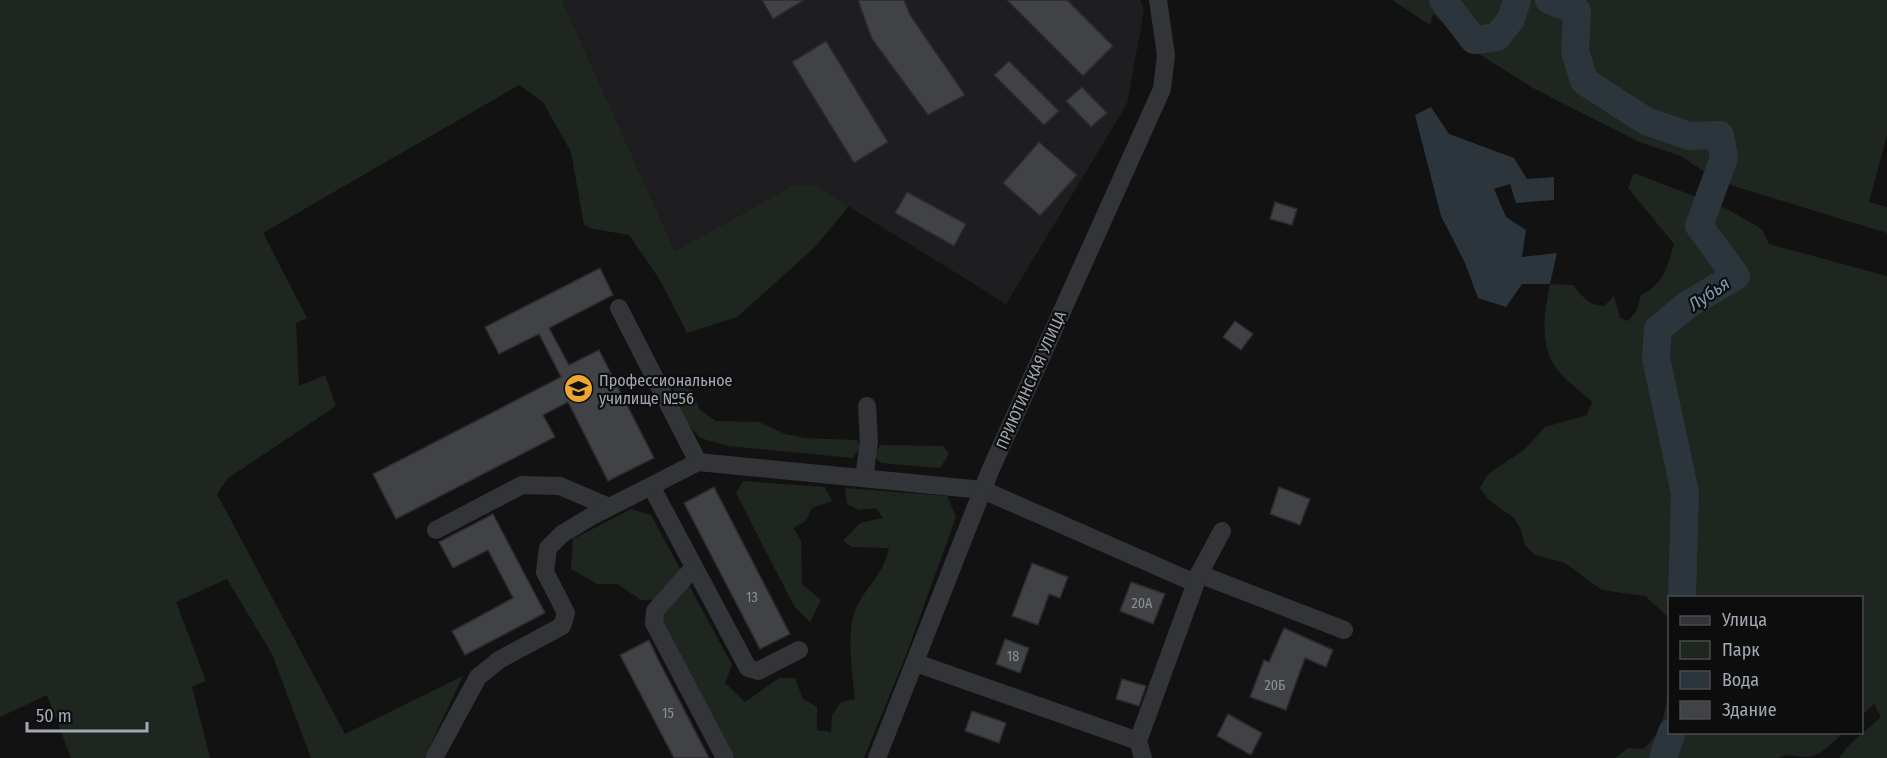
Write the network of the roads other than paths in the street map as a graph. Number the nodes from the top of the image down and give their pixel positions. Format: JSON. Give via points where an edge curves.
{"nodes":[{"id":1,"x":1158,"y":0,"type":"edge"},
{"id":2,"x":620,"y":308,"type":"dead end"},
{"id":3,"x":867,"y":406,"type":"dead end"},
{"id":4,"x":698,"y":462,"type":"junction"},
{"id":5,"x":864,"y":478,"type":"junction"},
{"id":6,"x":651,"y":486,"type":"junction"},
{"id":7,"x":983,"y":490,"type":"junction"},
{"id":8,"x":609,"y":507,"type":"junction"},
{"id":9,"x":436,"y":530,"type":"dead end"},
{"id":10,"x":1222,"y":531,"type":"dead end"},
{"id":11,"x":694,"y":567,"type":"junction"},
{"id":12,"x":1197,"y":578,"type":"junction"},
{"id":13,"x":1344,"y":630,"type":"dead end"},
{"id":14,"x":799,"y":650,"type":"dead end"},
{"id":15,"x":916,"y":663,"type":"junction"},
{"id":16,"x":1141,"y":749,"type":"edge"},
{"id":17,"x":434,"y":758,"type":"edge"},
{"id":18,"x":725,"y":758,"type":"edge"},
{"id":19,"x":877,"y":758,"type":"edge"}],
"edges":[{"from":1,"to":7,"type":"street","name":"ПРИЮТИНСКАЯ УЛИЦА","via":[[1166,56],[1162,88]]},
{"from":2,"to":4,"type":"street"},
{"from":3,"to":5,"type":"street","via":[[869,442]]},
{"from":4,"to":5,"type":"street"},
{"from":4,"to":6,"type":"street"},
{"from":5,"to":7,"type":"street"},
{"from":6,"to":8,"type":"street"},
{"from":6,"to":11,"type":"street"},
{"from":7,"to":12,"type":"street"},
{"from":7,"to":15,"type":"street","name":"ПРИЮТИНСКАЯ УЛИЦА"},
{"from":8,"to":9,"type":"street","via":[[560,486],[522,485]]},
{"from":8,"to":17,"type":"street","via":[[562,534],[548,548],[545,572],[566,613],[562,626],[499,660],[478,677]]},
{"from":10,"to":12,"type":"street"},
{"from":11,"to":14,"type":"street","via":[[748,668],[758,671]]},
{"from":11,"to":18,"type":"street","via":[[655,611],[654,623]]},
{"from":12,"to":13,"type":"street"},
{"from":12,"to":16,"type":"street"},
{"from":15,"to":16,"type":"street"},
{"from":15,"to":19,"type":"street","name":"ПРИЮТИНСКАЯ УЛИЦА"}]}
